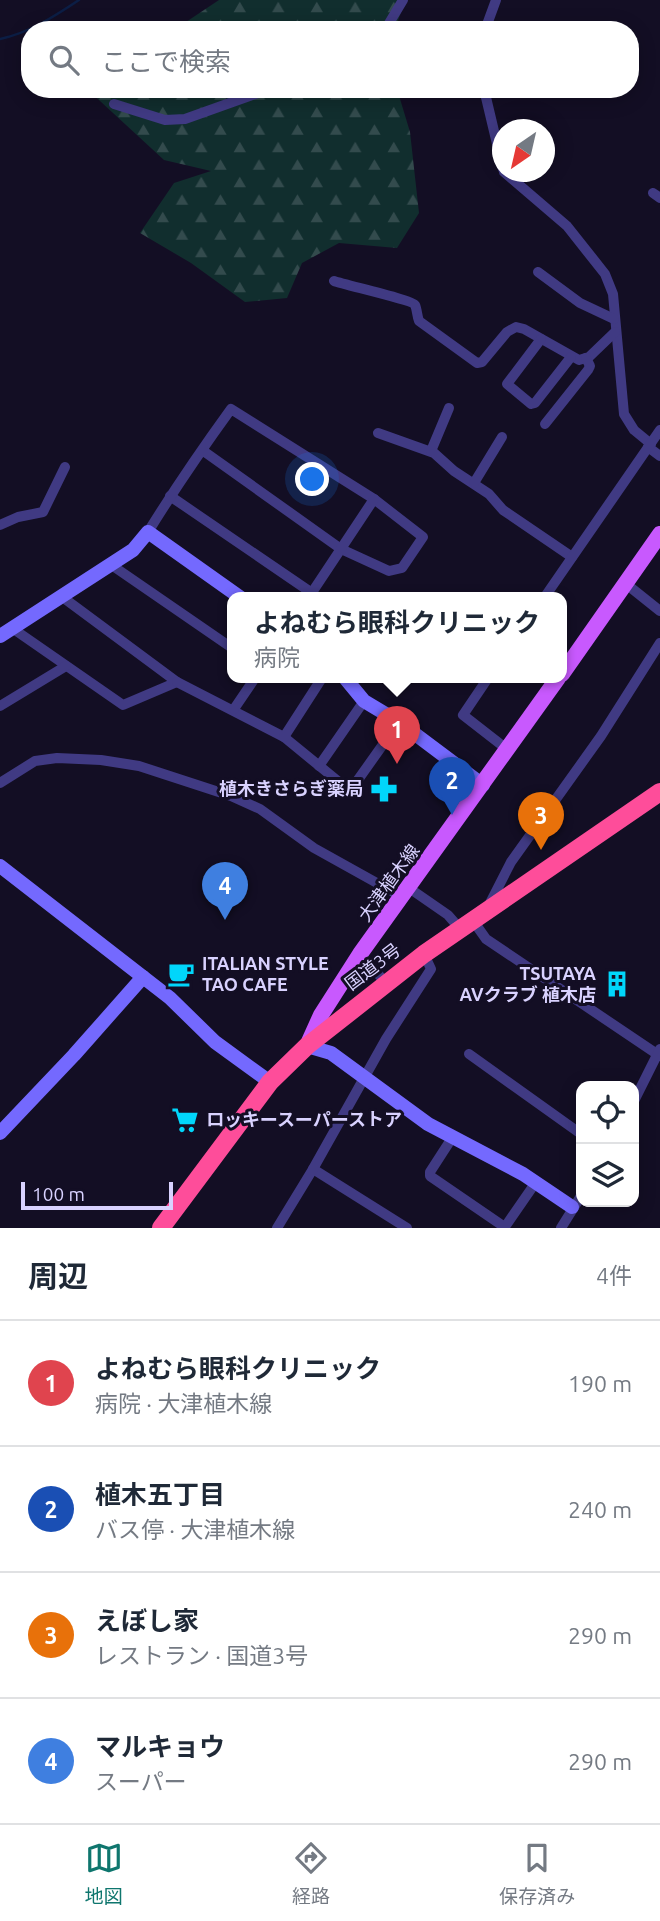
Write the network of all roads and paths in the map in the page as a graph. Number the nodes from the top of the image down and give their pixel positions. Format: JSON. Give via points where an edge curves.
{"nodes":[{"id":1,"x":403,"y":0,"type":"edge"},
{"id":2,"x":496,"y":0,"type":"edge"},
{"id":3,"x":390,"y":21,"type":"edge"},
{"id":4,"x":488,"y":21,"type":"edge"},
{"id":5,"x":245,"y":98,"type":"edge"},
{"id":6,"x":486,"y":98,"type":"edge"},
{"id":7,"x":114,"y":104,"type":"dead end"},
{"id":8,"x":492,"y":123,"type":"edge"},
{"id":9,"x":517,"y":182,"type":"edge"},
{"id":10,"x":538,"y":272,"type":"dead end"},
{"id":11,"x":334,"y":281,"type":"dead end"},
{"id":12,"x":614,"y":319,"type":"junction"},
{"id":13,"x":615,"y":332,"type":"junction"},
{"id":14,"x":541,"y":339,"type":"junction"},
{"id":15,"x":571,"y":357,"type":"junction"},
{"id":16,"x":586,"y":358,"type":"junction"},
{"id":17,"x":449,"y":408,"type":"dead end"},
{"id":18,"x":545,"y":424,"type":"dead end"},
{"id":19,"x":660,"y":430,"type":"edge"},
{"id":20,"x":378,"y":433,"type":"dead end"},
{"id":21,"x":502,"y":438,"type":"dead end"},
{"id":22,"x":649,"y":445,"type":"junction"},
{"id":23,"x":202,"y":450,"type":"junction"},
{"id":24,"x":431,"y":451,"type":"junction"},
{"id":25,"x":660,"y":456,"type":"edge"},
{"id":26,"x":65,"y":467,"type":"dead end"},
{"id":27,"x":474,"y":483,"type":"junction"},
{"id":28,"x":170,"y":496,"type":"junction"},
{"id":29,"x":374,"y":499,"type":"junction"},
{"id":30,"x":0,"y":525,"type":"edge"},
{"id":31,"x":148,"y":532,"type":"junction"},
{"id":32,"x":660,"y":534,"type":"edge"},
{"id":33,"x":341,"y":549,"type":"junction"},
{"id":34,"x":572,"y":557,"type":"junction"},
{"id":35,"x":110,"y":564,"type":"junction"},
{"id":36,"x":625,"y":583,"type":"junction"},
{"id":37,"x":233,"y":592,"type":"edge"},
{"id":38,"x":304,"y":592,"type":"edge"},
{"id":39,"x":313,"y":592,"type":"edge"},
{"id":40,"x":548,"y":592,"type":"edge"},
{"id":41,"x":61,"y":596,"type":"junction"},
{"id":42,"x":660,"y":611,"type":"edge"},
{"id":43,"x":6,"y":632,"type":"edge"},
{"id":44,"x":660,"y":643,"type":"edge"},
{"id":45,"x":227,"y":644,"type":"edge"},
{"id":46,"x":66,"y":666,"type":"junction"},
{"id":47,"x":567,"y":667,"type":"edge"},
{"id":48,"x":177,"y":682,"type":"junction"},
{"id":49,"x":252,"y":683,"type":"edge"},
{"id":50,"x":320,"y":683,"type":"edge"},
{"id":51,"x":349,"y":683,"type":"edge"},
{"id":52,"x":485,"y":683,"type":"edge"},
{"id":53,"x":555,"y":683,"type":"edge"},
{"id":54,"x":363,"y":701,"type":"junction"},
{"id":55,"x":0,"y":706,"type":"edge"},
{"id":56,"x":234,"y":709,"type":"junction"},
{"id":57,"x":398,"y":722,"type":"junction"},
{"id":58,"x":284,"y":737,"type":"junction"},
{"id":59,"x":508,"y":750,"type":"junction"},
{"id":60,"x":319,"y":765,"type":"junction"},
{"id":61,"x":0,"y":783,"type":"edge"},
{"id":62,"x":484,"y":785,"type":"junction"},
{"id":63,"x":660,"y":792,"type":"edge"},
{"id":64,"x":0,"y":866,"type":"edge"},
{"id":65,"x":406,"y":893,"type":"junction"},
{"id":66,"x":474,"y":921,"type":"junction"},
{"id":67,"x":360,"y":954,"type":"junction"},
{"id":68,"x":424,"y":954,"type":"junction"},
{"id":69,"x":144,"y":978,"type":"junction"},
{"id":70,"x":387,"y":984,"type":"junction"},
{"id":71,"x":307,"y":1046,"type":"junction"},
{"id":72,"x":659,"y":1053,"type":"edge"},
{"id":73,"x":469,"y":1054,"type":"dead end"},
{"id":74,"x":366,"y":1077,"type":"junction"},
{"id":75,"x":270,"y":1082,"type":"junction"},
{"id":76,"x":639,"y":1091,"type":"edge"},
{"id":77,"x":576,"y":1130,"type":"edge"},
{"id":78,"x":0,"y":1132,"type":"edge"},
{"id":79,"x":452,"y":1138,"type":"junction"},
{"id":80,"x":313,"y":1169,"type":"junction"},
{"id":81,"x":536,"y":1182,"type":"junction"},
{"id":82,"x":576,"y":1201,"type":"edge"},
{"id":83,"x":576,"y":1203,"type":"edge"},
{"id":84,"x":161,"y":1228,"type":"edge"},
{"id":85,"x":276,"y":1228,"type":"edge"},
{"id":86,"x":407,"y":1228,"type":"edge"},
{"id":87,"x":561,"y":1228,"type":"edge"}],
"edges":[{"from":1,"to":3,"type":"street"},
{"from":2,"to":4,"type":"street"},
{"from":5,"to":7,"type":"street","via":[[185,120],[165,120]]},
{"from":6,"to":8,"type":"street"},
{"from":9,"to":12,"type":"street","via":[[567,226],[605,274]]},
{"from":10,"to":12,"type":"street","via":[[580,303]]},
{"from":11,"to":14,"type":"street","via":[[410,300],[419,321],[477,363],[512,328]]},
{"from":12,"to":13,"type":"street"},
{"from":13,"to":16,"type":"street"},
{"from":13,"to":22,"type":"street","via":[[624,414]]},
{"from":14,"to":15,"type":"street"},
{"from":14,"to":15,"type":"street","via":[[507,384],[531,404]]},
{"from":15,"to":16,"type":"street"},
{"from":16,"to":18,"type":"street","via":[[589,370]]},
{"from":17,"to":24,"type":"street"},
{"from":19,"to":22,"type":"street"},
{"from":20,"to":24,"type":"street"},
{"from":21,"to":27,"type":"street"},
{"from":22,"to":25,"type":"street"},
{"from":22,"to":34,"type":"street"},
{"from":23,"to":28,"type":"street"},
{"from":23,"to":29,"type":"street","via":[[231,409]]},
{"from":23,"to":33,"type":"street"},
{"from":24,"to":27,"type":"street"},
{"from":26,"to":30,"type":"street","via":[[43,512]]},
{"from":27,"to":34,"type":"street","via":[[503,510]]},
{"from":28,"to":31,"type":"street"},
{"from":28,"to":38,"type":"street"},
{"from":29,"to":33,"type":"street"},
{"from":29,"to":33,"type":"street","via":[[423,537],[402,568],[389,571]]},
{"from":31,"to":35,"type":"street","via":[[133,550]]},
{"from":31,"to":37,"type":"street"},
{"from":32,"to":36,"type":"main road"},
{"from":33,"to":39,"type":"street"},
{"from":34,"to":40,"type":"street"},
{"from":35,"to":41,"type":"street"},
{"from":35,"to":45,"type":"street"},
{"from":36,"to":42,"type":"street"},
{"from":36,"to":47,"type":"main road"},
{"from":41,"to":43,"type":"street"},
{"from":41,"to":48,"type":"street"},
{"from":43,"to":46,"type":"street"},
{"from":44,"to":66,"type":"street"},
{"from":46,"to":48,"type":"street","via":[[123,705]]},
{"from":46,"to":55,"type":"street"},
{"from":48,"to":56,"type":"street"},
{"from":49,"to":56,"type":"street"},
{"from":50,"to":58,"type":"street"},
{"from":51,"to":54,"type":"street"},
{"from":52,"to":59,"type":"street","via":[[463,715]]},
{"from":53,"to":59,"type":"main road","name":"大津植木線"},
{"from":54,"to":57,"type":"street"},
{"from":54,"to":60,"type":"street"},
{"from":56,"to":58,"type":"street"},
{"from":57,"to":60,"type":"street","via":[[350,791]]},
{"from":57,"to":62,"type":"street"},
{"from":58,"to":60,"type":"street"},
{"from":59,"to":62,"type":"main road","name":"大津植木線"},
{"from":61,"to":65,"type":"street","via":[[35,761],[57,758],[139,766],[260,809],[314,848]]},
{"from":62,"to":65,"type":"main road","name":"大津植木線"},
{"from":63,"to":66,"type":"highway","name":"国道3号"},
{"from":64,"to":69,"type":"street"},
{"from":65,"to":66,"type":"street","via":[[448,915]]},
{"from":65,"to":67,"type":"main road","name":"大津植木線"},
{"from":66,"to":68,"type":"highway","name":"国道3号"},
{"from":66,"to":72,"type":"street","via":[[486,939]]},
{"from":67,"to":70,"type":"street"},
{"from":67,"to":71,"type":"main road","name":"大津植木線"},
{"from":68,"to":70,"type":"highway","name":"国道3号"},
{"from":68,"to":74,"type":"street","via":[[431,969]]},
{"from":69,"to":75,"type":"street","via":[[215,1042]]},
{"from":69,"to":78,"type":"street"},
{"from":70,"to":71,"type":"highway","name":"国道3号"},
{"from":71,"to":74,"type":"street","via":[[331,1053]]},
{"from":71,"to":75,"type":"highway","name":"国道3号"},
{"from":72,"to":76,"type":"street"},
{"from":73,"to":77,"type":"street"},
{"from":74,"to":79,"type":"street"},
{"from":74,"to":80,"type":"street"},
{"from":75,"to":84,"type":"highway","name":"国道3号"},
{"from":79,"to":81,"type":"street"},
{"from":79,"to":81,"type":"street","via":[[430,1176],[503,1226]]},
{"from":80,"to":85,"type":"street"},
{"from":80,"to":86,"type":"street"},
{"from":81,"to":82,"type":"street"},
{"from":83,"to":87,"type":"street"}]}
